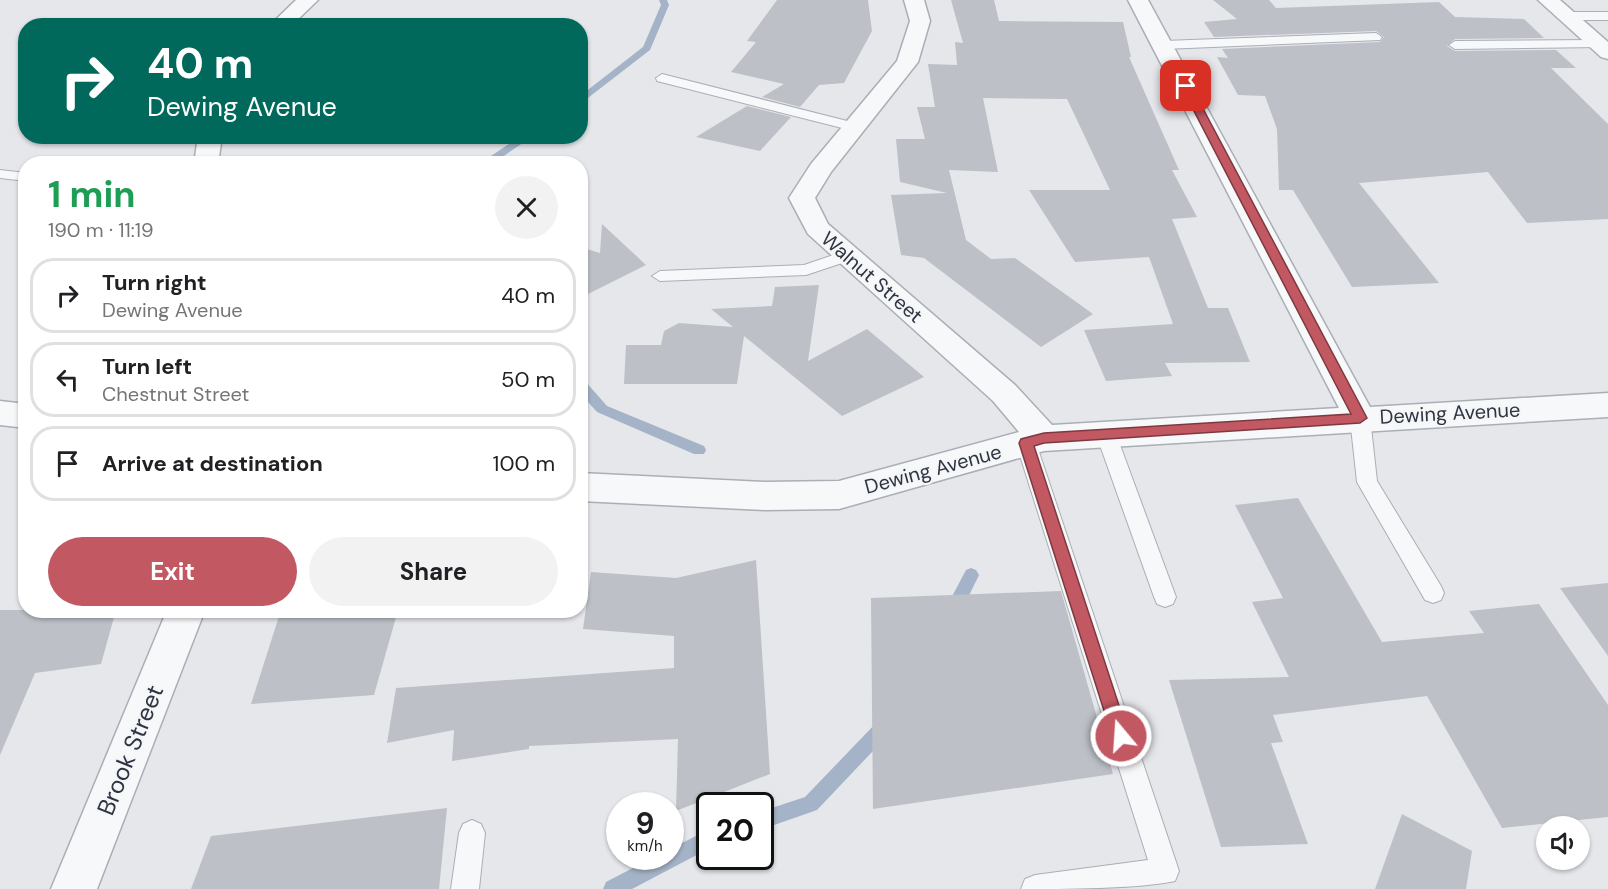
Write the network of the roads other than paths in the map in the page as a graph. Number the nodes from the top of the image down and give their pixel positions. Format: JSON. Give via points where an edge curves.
{"nodes":[{"id":1,"x":308,"y":0,"type":"edge"},
{"id":2,"x":914,"y":0,"type":"edge"},
{"id":3,"x":1138,"y":0,"type":"edge"},
{"id":4,"x":1548,"y":0,"type":"edge"},
{"id":5,"x":1566,"y":16,"type":"junction"},
{"id":6,"x":1608,"y":16,"type":"edge"},
{"id":7,"x":288,"y":18,"type":"edge"},
{"id":8,"x":1376,"y":37,"type":"dead end"},
{"id":9,"x":1164,"y":45,"type":"junction"},
{"id":10,"x":1455,"y":45,"type":"dead end"},
{"id":11,"x":1603,"y":49,"type":"edge"},
{"id":12,"x":662,"y":78,"type":"dead end"},
{"id":13,"x":854,"y":127,"type":"junction"},
{"id":14,"x":0,"y":174,"type":"edge"},
{"id":15,"x":18,"y":176,"type":"edge"},
{"id":16,"x":848,"y":255,"type":"junction"},
{"id":17,"x":660,"y":276,"type":"dead end"},
{"id":18,"x":1608,"y":405,"type":"edge"},
{"id":19,"x":0,"y":412,"type":"edge"},
{"id":20,"x":18,"y":415,"type":"edge"},
{"id":21,"x":1360,"y":418,"type":"junction"},
{"id":22,"x":1106,"y":434,"type":"junction"},
{"id":23,"x":1035,"y":441,"type":"junction"},
{"id":24,"x":588,"y":487,"type":"edge"},
{"id":25,"x":1433,"y":592,"type":"dead end"},
{"id":26,"x":1166,"y":597,"type":"dead end"},
{"id":27,"x":183,"y":618,"type":"edge"},
{"id":28,"x":472,"y":833,"type":"dead end"},
{"id":29,"x":74,"y":889,"type":"edge"},
{"id":30,"x":465,"y":889,"type":"edge"},
{"id":31,"x":1035,"y":889,"type":"edge"}],
"edges":[{"from":1,"to":7,"type":"street"},
{"from":2,"to":13,"type":"street","name":"Walnut Street","via":[[920,21],[907,62]]},
{"from":3,"to":9,"type":"street"},
{"from":4,"to":5,"type":"street"},
{"from":5,"to":6,"type":"lane"},
{"from":5,"to":11,"type":"street"},
{"from":8,"to":9,"type":"lane"},
{"from":9,"to":21,"type":"street"},
{"from":10,"to":11,"type":"lane"},
{"from":12,"to":13,"type":"lane"},
{"from":13,"to":16,"type":"street","name":"Walnut Street","via":[[802,198],[817,228]]},
{"from":14,"to":15,"type":"lane"},
{"from":16,"to":17,"type":"lane","via":[[806,270]]},
{"from":16,"to":23,"type":"street","name":"Walnut Street","via":[[1004,393]]},
{"from":18,"to":21,"type":"street","name":"Dewing Avenue"},
{"from":19,"to":20,"type":"street"},
{"from":21,"to":22,"type":"street","name":"Dewing Avenue"},
{"from":21,"to":25,"type":"lane","via":[[1367,482]]},
{"from":22,"to":23,"type":"street","name":"Dewing Avenue"},
{"from":22,"to":26,"type":"lane"},
{"from":23,"to":24,"type":"street","name":"Dewing Avenue","via":[[839,495],[765,496]]},
{"from":23,"to":31,"type":"lane","via":[[1165,871]]},
{"from":27,"to":29,"type":"street","name":"Brook Street"},
{"from":28,"to":30,"type":"lane"}]}
